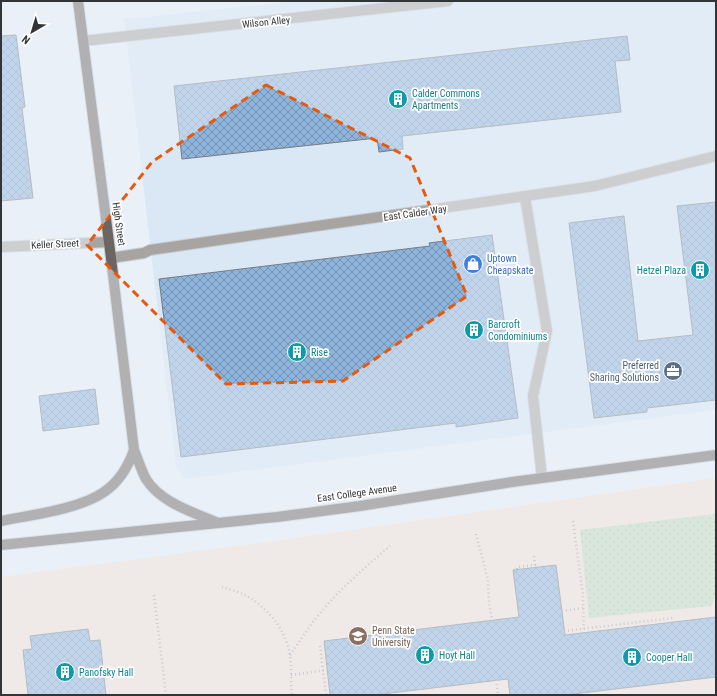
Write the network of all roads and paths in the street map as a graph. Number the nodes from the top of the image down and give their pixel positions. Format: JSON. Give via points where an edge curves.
{"nodes":[{"id":1,"x":78,"y":1,"type":"edge"},
{"id":2,"x":448,"y":1,"type":"edge"},
{"id":3,"x":84,"y":41,"type":"junction"},
{"id":4,"x":716,"y":156,"type":"edge"},
{"id":5,"x":525,"y":197,"type":"junction"},
{"id":6,"x":108,"y":242,"type":"junction"},
{"id":7,"x":1,"y":247,"type":"edge"},
{"id":8,"x":111,"y":258,"type":"junction"},
{"id":9,"x":134,"y":450,"type":"junction"},
{"id":10,"x":716,"y":455,"type":"edge"},
{"id":11,"x":542,"y":478,"type":"junction"},
{"id":12,"x":573,"y":521,"type":"dead end"},
{"id":13,"x":1,"y":522,"type":"edge"},
{"id":14,"x":217,"y":523,"type":"junction"},
{"id":15,"x":476,"y":534,"type":"dead end"},
{"id":16,"x":1,"y":545,"type":"edge"},
{"id":17,"x":390,"y":546,"type":"dead end"},
{"id":18,"x":534,"y":555,"type":"dead end"},
{"id":19,"x":517,"y":570,"type":"dead end"},
{"id":20,"x":222,"y":587,"type":"dead end"},
{"id":21,"x":154,"y":595,"type":"dead end"},
{"id":22,"x":583,"y":608,"type":"junction"},
{"id":23,"x":562,"y":611,"type":"dead end"},
{"id":24,"x":674,"y":618,"type":"dead end"},
{"id":25,"x":492,"y":620,"type":"dead end"},
{"id":26,"x":564,"y":631,"type":"dead end"},
{"id":27,"x":583,"y":631,"type":"junction"},
{"id":28,"x":320,"y":646,"type":"dead end"},
{"id":29,"x":290,"y":656,"type":"junction"},
{"id":30,"x":323,"y":670,"type":"junction"},
{"id":31,"x":327,"y":670,"type":"dead end"},
{"id":32,"x":291,"y":675,"type":"junction"},
{"id":33,"x":496,"y":680,"type":"dead end"},
{"id":34,"x":166,"y":695,"type":"edge"},
{"id":35,"x":292,"y":695,"type":"edge"},
{"id":36,"x":326,"y":695,"type":"edge"},
{"id":37,"x":498,"y":695,"type":"edge"}],
"edges":[{"from":1,"to":3,"type":"main road","name":"High Street"},
{"from":2,"to":3,"type":"street","name":"Wilson Alley"},
{"from":3,"to":6,"type":"main road","name":"High Street"},
{"from":4,"to":5,"type":"street","name":"East Calder Way","via":[[595,186]]},
{"from":5,"to":8,"type":"street","name":"East Calder Way","via":[[150,250]]},
{"from":5,"to":11,"type":"street","via":[[546,331],[533,396]]},
{"from":6,"to":7,"type":"street","name":"Keller Street"},
{"from":6,"to":8,"type":"main road","name":"High Street"},
{"from":8,"to":9,"type":"main road","name":"High Street"},
{"from":9,"to":13,"type":"main road","via":[[122,475],[104,492],[78,504]]},
{"from":9,"to":14,"type":"main road","via":[[146,479],[155,489],[170,500]]},
{"from":10,"to":11,"type":"main road","name":"East College Avenue"},
{"from":11,"to":14,"type":"main road","name":"East College Avenue","via":[[360,506]]},
{"from":12,"to":22,"type":"path"},
{"from":14,"to":16,"type":"main road","name":"East College Avenue"},
{"from":15,"to":25,"type":"path","via":[[488,580]]},
{"from":17,"to":29,"type":"path","via":[[331,600],[312,622]]},
{"from":18,"to":19,"type":"path","via":[[535,565],[517,567]]},
{"from":20,"to":29,"type":"path","via":[[253,599],[268,612],[287,640]]},
{"from":21,"to":34,"type":"path"},
{"from":22,"to":23,"type":"path"},
{"from":22,"to":27,"type":"path"},
{"from":24,"to":27,"type":"path"},
{"from":26,"to":27,"type":"path"},
{"from":28,"to":30,"type":"path"},
{"from":29,"to":32,"type":"path"},
{"from":30,"to":31,"type":"path"},
{"from":30,"to":32,"type":"path"},
{"from":30,"to":36,"type":"path"},
{"from":32,"to":35,"type":"path"},
{"from":33,"to":37,"type":"path"}]}
